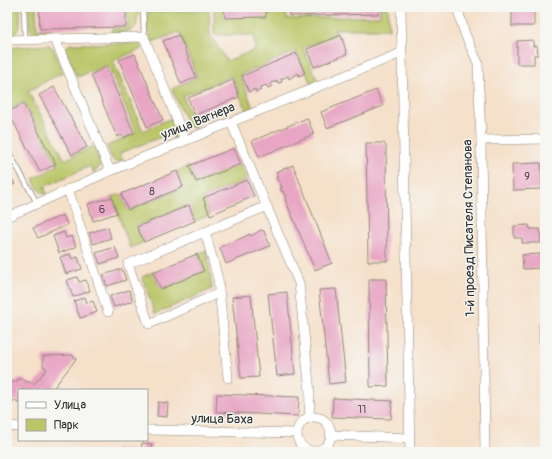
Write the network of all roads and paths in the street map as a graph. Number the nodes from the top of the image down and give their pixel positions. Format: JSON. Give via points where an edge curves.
{"nodes":[{"id":1,"x":24,"y":7,"type":"edge"},
{"id":2,"x":143,"y":7,"type":"edge"},
{"id":3,"x":401,"y":7,"type":"edge"},
{"id":4,"x":457,"y":7,"type":"edge"},
{"id":5,"x":55,"y":38,"type":"junction"},
{"id":6,"x":144,"y":38,"type":"junction"},
{"id":7,"x":25,"y":39,"type":"junction"},
{"id":8,"x":7,"y":40,"type":"edge"},
{"id":9,"x":401,"y":53,"type":"junction"},
{"id":10,"x":231,"y":122,"type":"junction"},
{"id":11,"x":545,"y":139,"type":"edge"},
{"id":12,"x":185,"y":140,"type":"junction"},
{"id":13,"x":482,"y":140,"type":"junction"},
{"id":14,"x":7,"y":149,"type":"edge"},
{"id":15,"x":110,"y":171,"type":"junction"},
{"id":16,"x":68,"y":189,"type":"junction"},
{"id":17,"x":37,"y":203,"type":"junction"},
{"id":18,"x":267,"y":206,"type":"junction"},
{"id":19,"x":7,"y":217,"type":"edge"},
{"id":20,"x":205,"y":232,"type":"junction"},
{"id":21,"x":219,"y":293,"type":"junction"},
{"id":22,"x":108,"y":312,"type":"dead end"},
{"id":23,"x":228,"y":378,"type":"dead end"},
{"id":24,"x":309,"y":418,"type":"junction"},
{"id":25,"x":7,"y":426,"type":"edge"},
{"id":26,"x":18,"y":427,"type":"edge"},
{"id":27,"x":148,"y":430,"type":"edge"},
{"id":28,"x":297,"y":433,"type":"junction"},
{"id":29,"x":330,"y":435,"type":"junction"},
{"id":30,"x":410,"y":438,"type":"junction"},
{"id":31,"x":318,"y":451,"type":"edge"},
{"id":32,"x":410,"y":452,"type":"edge"},
{"id":33,"x":485,"y":452,"type":"edge"}],
"edges":[{"from":1,"to":7,"type":"lane"},
{"from":2,"to":6,"type":"lane"},
{"from":3,"to":9,"type":"street"},
{"from":4,"to":13,"type":"street","name":"1-й проезд Писателя Степанова","via":[[465,34],[478,62]]},
{"from":5,"to":6,"type":"street"},
{"from":5,"to":7,"type":"street"},
{"from":5,"to":15,"type":"street"},
{"from":6,"to":12,"type":"street"},
{"from":7,"to":8,"type":"street"},
{"from":9,"to":10,"type":"street","name":"улица Вагнера"},
{"from":9,"to":30,"type":"street"},
{"from":10,"to":12,"type":"street","name":"улица Вагнера"},
{"from":10,"to":18,"type":"street"},
{"from":11,"to":13,"type":"street"},
{"from":12,"to":15,"type":"street","name":"улица Вагнера"},
{"from":13,"to":33,"type":"street","name":"1-й проезд Писателя Степанова"},
{"from":14,"to":17,"type":"lane"},
{"from":15,"to":16,"type":"street","name":"улица Вагнера"},
{"from":16,"to":17,"type":"street","name":"улица Вагнера"},
{"from":16,"to":22,"type":"street"},
{"from":17,"to":19,"type":"street","name":"улица Вагнера"},
{"from":18,"to":20,"type":"street"},
{"from":18,"to":24,"type":"street","via":[[299,284],[310,393]]},
{"from":20,"to":21,"type":"street","via":[[218,279]]},
{"from":20,"to":21,"type":"street","via":[[128,264],[149,324]]},
{"from":21,"to":23,"type":"street"},
{"from":24,"to":28,"type":"street","via":[[301,424]]},
{"from":24,"to":29,"type":"street","via":[[324,421],[328,425]]},
{"from":25,"to":26,"type":"street"},
{"from":27,"to":28,"type":"street","name":"улица Баха"},
{"from":28,"to":31,"type":"street","via":[[303,447]]},
{"from":29,"to":30,"type":"street"},
{"from":29,"to":31,"type":"street","via":[[327,444]]},
{"from":30,"to":32,"type":"street"}]}
